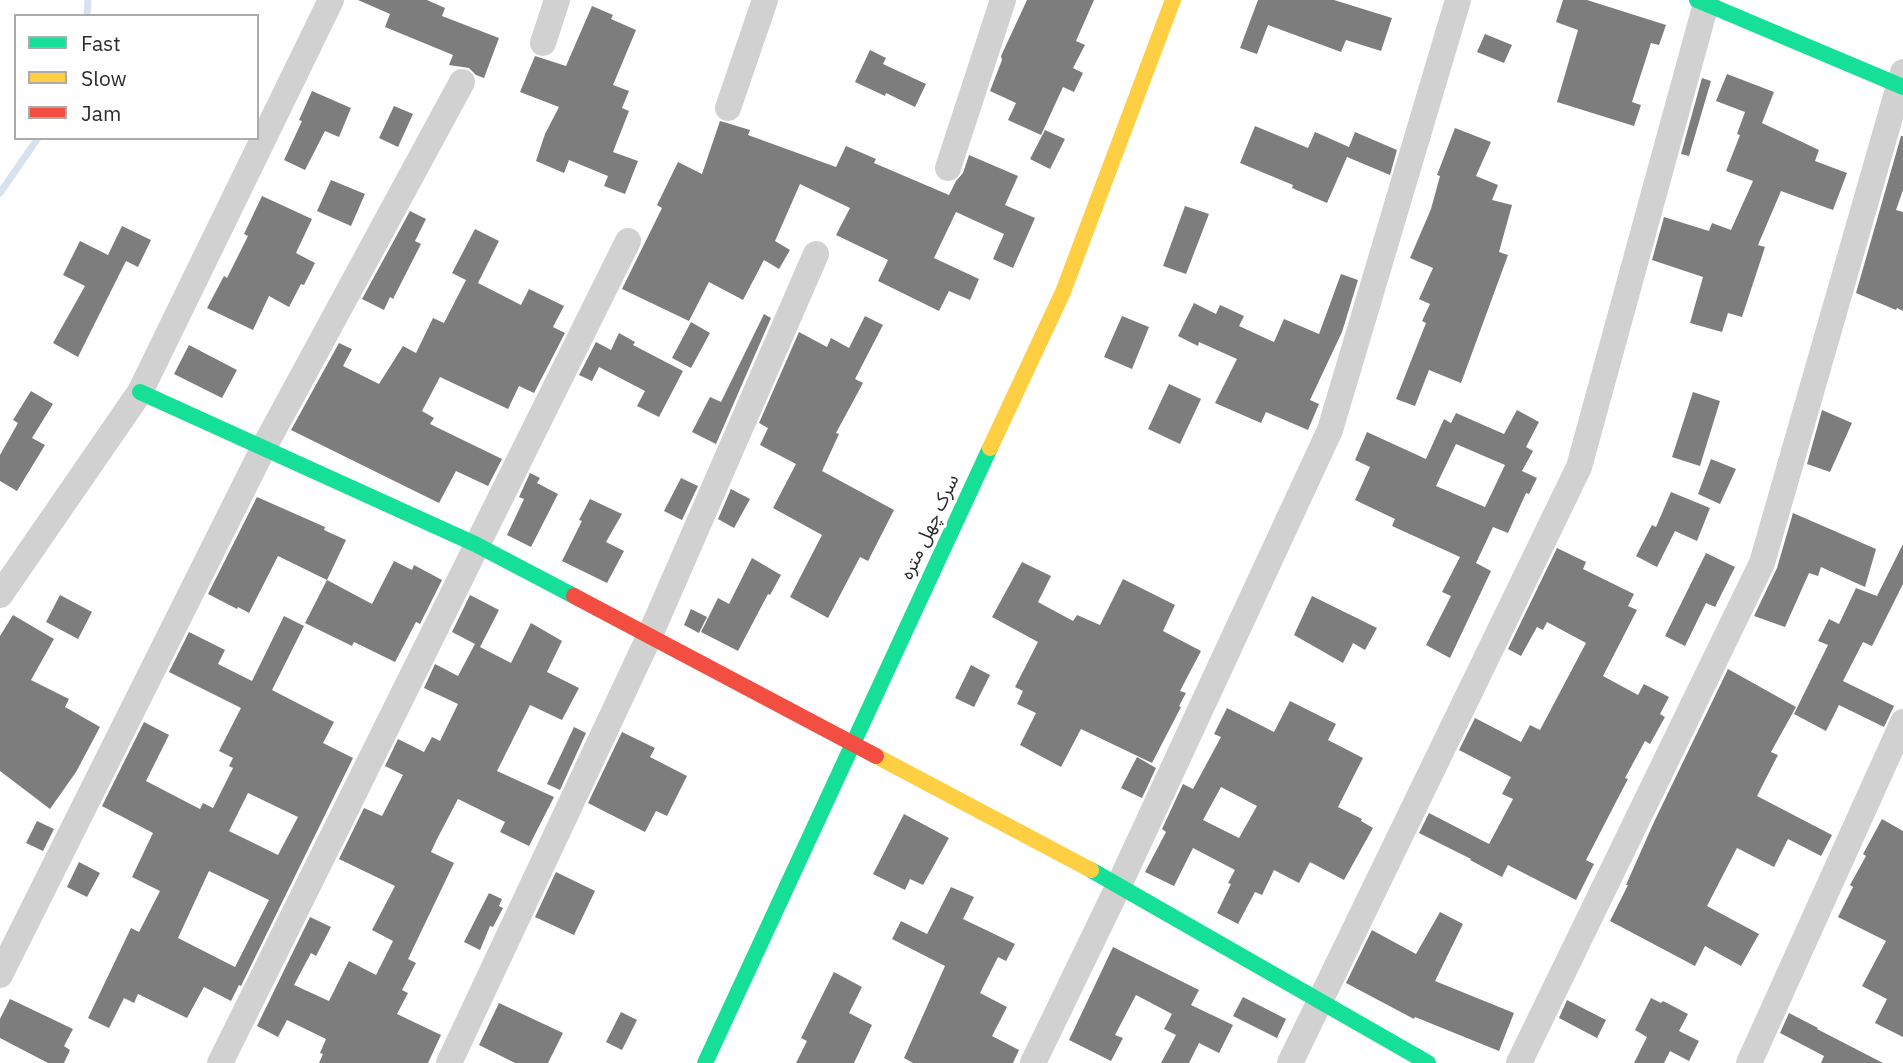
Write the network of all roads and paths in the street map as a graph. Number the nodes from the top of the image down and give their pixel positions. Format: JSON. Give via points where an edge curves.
{"nodes":[{"id":1,"x":331,"y":0,"type":"edge"},
{"id":2,"x":557,"y":0,"type":"edge"},
{"id":3,"x":765,"y":0,"type":"edge"},
{"id":4,"x":1003,"y":0,"type":"edge"},
{"id":5,"x":1172,"y":0,"type":"edge"},
{"id":6,"x":1458,"y":0,"type":"edge"},
{"id":7,"x":1704,"y":1,"type":"edge"},
{"id":8,"x":543,"y":43,"type":"dead end"},
{"id":9,"x":1902,"y":81,"type":"edge"},
{"id":10,"x":462,"y":82,"type":"dead end"},
{"id":11,"x":728,"y":108,"type":"dead end"},
{"id":12,"x":948,"y":168,"type":"dead end"},
{"id":13,"x":628,"y":241,"type":"dead end"},
{"id":14,"x":816,"y":254,"type":"dead end"},
{"id":15,"x":140,"y":392,"type":"junction"},
{"id":16,"x":263,"y":449,"type":"junction"},
{"id":17,"x":475,"y":544,"type":"junction"},
{"id":18,"x":0,"y":595,"type":"edge"},
{"id":19,"x":650,"y":635,"type":"junction"},
{"id":20,"x":1903,"y":722,"type":"edge"},
{"id":21,"x":852,"y":743,"type":"junction"},
{"id":22,"x":1119,"y":884,"type":"junction"},
{"id":23,"x":0,"y":975,"type":"edge"},
{"id":24,"x":1321,"y":999,"type":"junction"},
{"id":25,"x":220,"y":1063,"type":"edge"},
{"id":26,"x":450,"y":1063,"type":"edge"},
{"id":27,"x":705,"y":1063,"type":"edge"},
{"id":28,"x":1033,"y":1063,"type":"edge"},
{"id":29,"x":1290,"y":1063,"type":"edge"},
{"id":30,"x":1428,"y":1063,"type":"edge"},
{"id":31,"x":1519,"y":1063,"type":"edge"},
{"id":32,"x":1749,"y":1063,"type":"edge"}],
"edges":[{"from":1,"to":15,"type":"street"},
{"from":2,"to":8,"type":"street"},
{"from":3,"to":11,"type":"street"},
{"from":4,"to":12,"type":"street"},
{"from":5,"to":21,"type":"street","name":"سرک چهل متره","via":[[1063,292]]},
{"from":6,"to":22,"type":"street","via":[[1330,430]]},
{"from":7,"to":9,"type":"street"},
{"from":7,"to":24,"type":"street","via":[[1579,467]]},
{"from":9,"to":31,"type":"street","via":[[1762,563]]},
{"from":10,"to":16,"type":"street"},
{"from":13,"to":17,"type":"street"},
{"from":14,"to":19,"type":"street"},
{"from":15,"to":16,"type":"street"},
{"from":15,"to":18,"type":"street"},
{"from":16,"to":17,"type":"street"},
{"from":16,"to":23,"type":"street"},
{"from":17,"to":19,"type":"street"},
{"from":17,"to":25,"type":"street"},
{"from":19,"to":21,"type":"street"},
{"from":19,"to":26,"type":"street"},
{"from":20,"to":32,"type":"street"},
{"from":21,"to":22,"type":"street"},
{"from":21,"to":27,"type":"street","name":"سرک چهل متره"},
{"from":22,"to":24,"type":"street"},
{"from":22,"to":28,"type":"street"},
{"from":24,"to":29,"type":"street"},
{"from":24,"to":30,"type":"street"}]}
